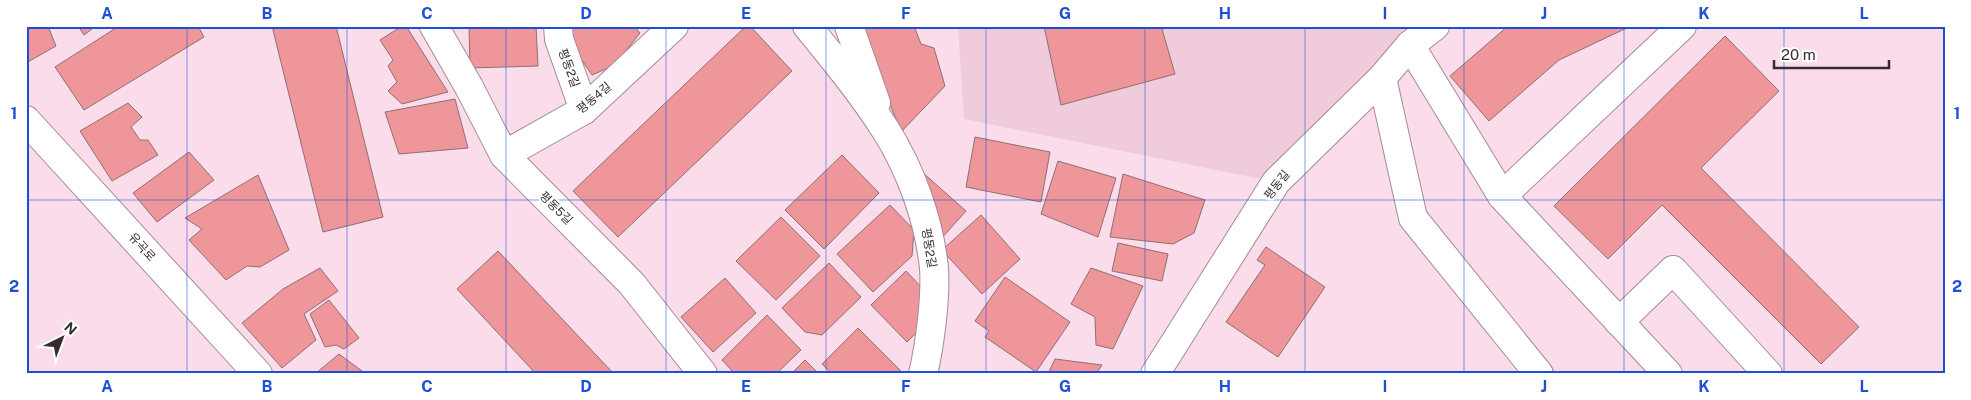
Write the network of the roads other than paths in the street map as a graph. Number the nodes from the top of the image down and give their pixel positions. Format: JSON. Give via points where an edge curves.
{"nodes":[{"id":1,"x":434,"y":26,"type":"edge"},
{"id":2,"x":558,"y":26,"type":"edge"},
{"id":3,"x":674,"y":26,"type":"edge"},
{"id":4,"x":807,"y":26,"type":"edge"},
{"id":5,"x":849,"y":26,"type":"edge"},
{"id":6,"x":1435,"y":26,"type":"edge"},
{"id":7,"x":1682,"y":26,"type":"edge"},
{"id":8,"x":1410,"y":45,"type":"junction"},
{"id":9,"x":1382,"y":78,"type":"junction"},
{"id":10,"x":584,"y":110,"type":"junction"},
{"id":11,"x":26,"y":120,"type":"edge"},
{"id":12,"x":886,"y":130,"type":"junction"},
{"id":13,"x":504,"y":155,"type":"junction"},
{"id":14,"x":1502,"y":196,"type":"junction"},
{"id":15,"x":1619,"y":322,"type":"junction"},
{"id":16,"x":252,"y":372,"type":"edge"},
{"id":17,"x":703,"y":374,"type":"edge"},
{"id":18,"x":923,"y":374,"type":"edge"},
{"id":19,"x":1155,"y":374,"type":"edge"},
{"id":20,"x":1540,"y":374,"type":"edge"},
{"id":21,"x":1668,"y":374,"type":"edge"},
{"id":22,"x":1768,"y":374,"type":"edge"}],
"edges":[{"from":1,"to":13,"type":"street","name":"평동5길"},
{"from":2,"to":10,"type":"street","name":"평동2길","via":[[559,39]]},
{"from":3,"to":10,"type":"street","name":"평동4길"},
{"from":4,"to":12,"type":"street","name":"평동2길"},
{"from":5,"to":12,"type":"street","name":"평동2길"},
{"from":6,"to":8,"type":"street","name":"평동길"},
{"from":7,"to":14,"type":"street"},
{"from":8,"to":9,"type":"street","name":"평동길"},
{"from":8,"to":14,"type":"street"},
{"from":9,"to":19,"type":"street","name":"평동길","via":[[1276,182]]},
{"from":9,"to":20,"type":"street","via":[[1413,218]]},
{"from":10,"to":13,"type":"street","name":"평동4길"},
{"from":11,"to":16,"type":"street","name":"유곡로"},
{"from":12,"to":18,"type":"street","name":"평동2길","via":[[911,178],[925,221],[934,269],[933,303]]},
{"from":13,"to":17,"type":"street","name":"평동5길","via":[[632,284]]},
{"from":14,"to":15,"type":"street"},
{"from":15,"to":21,"type":"street"},
{"from":15,"to":22,"type":"street","via":[[1673,270]]}]}
